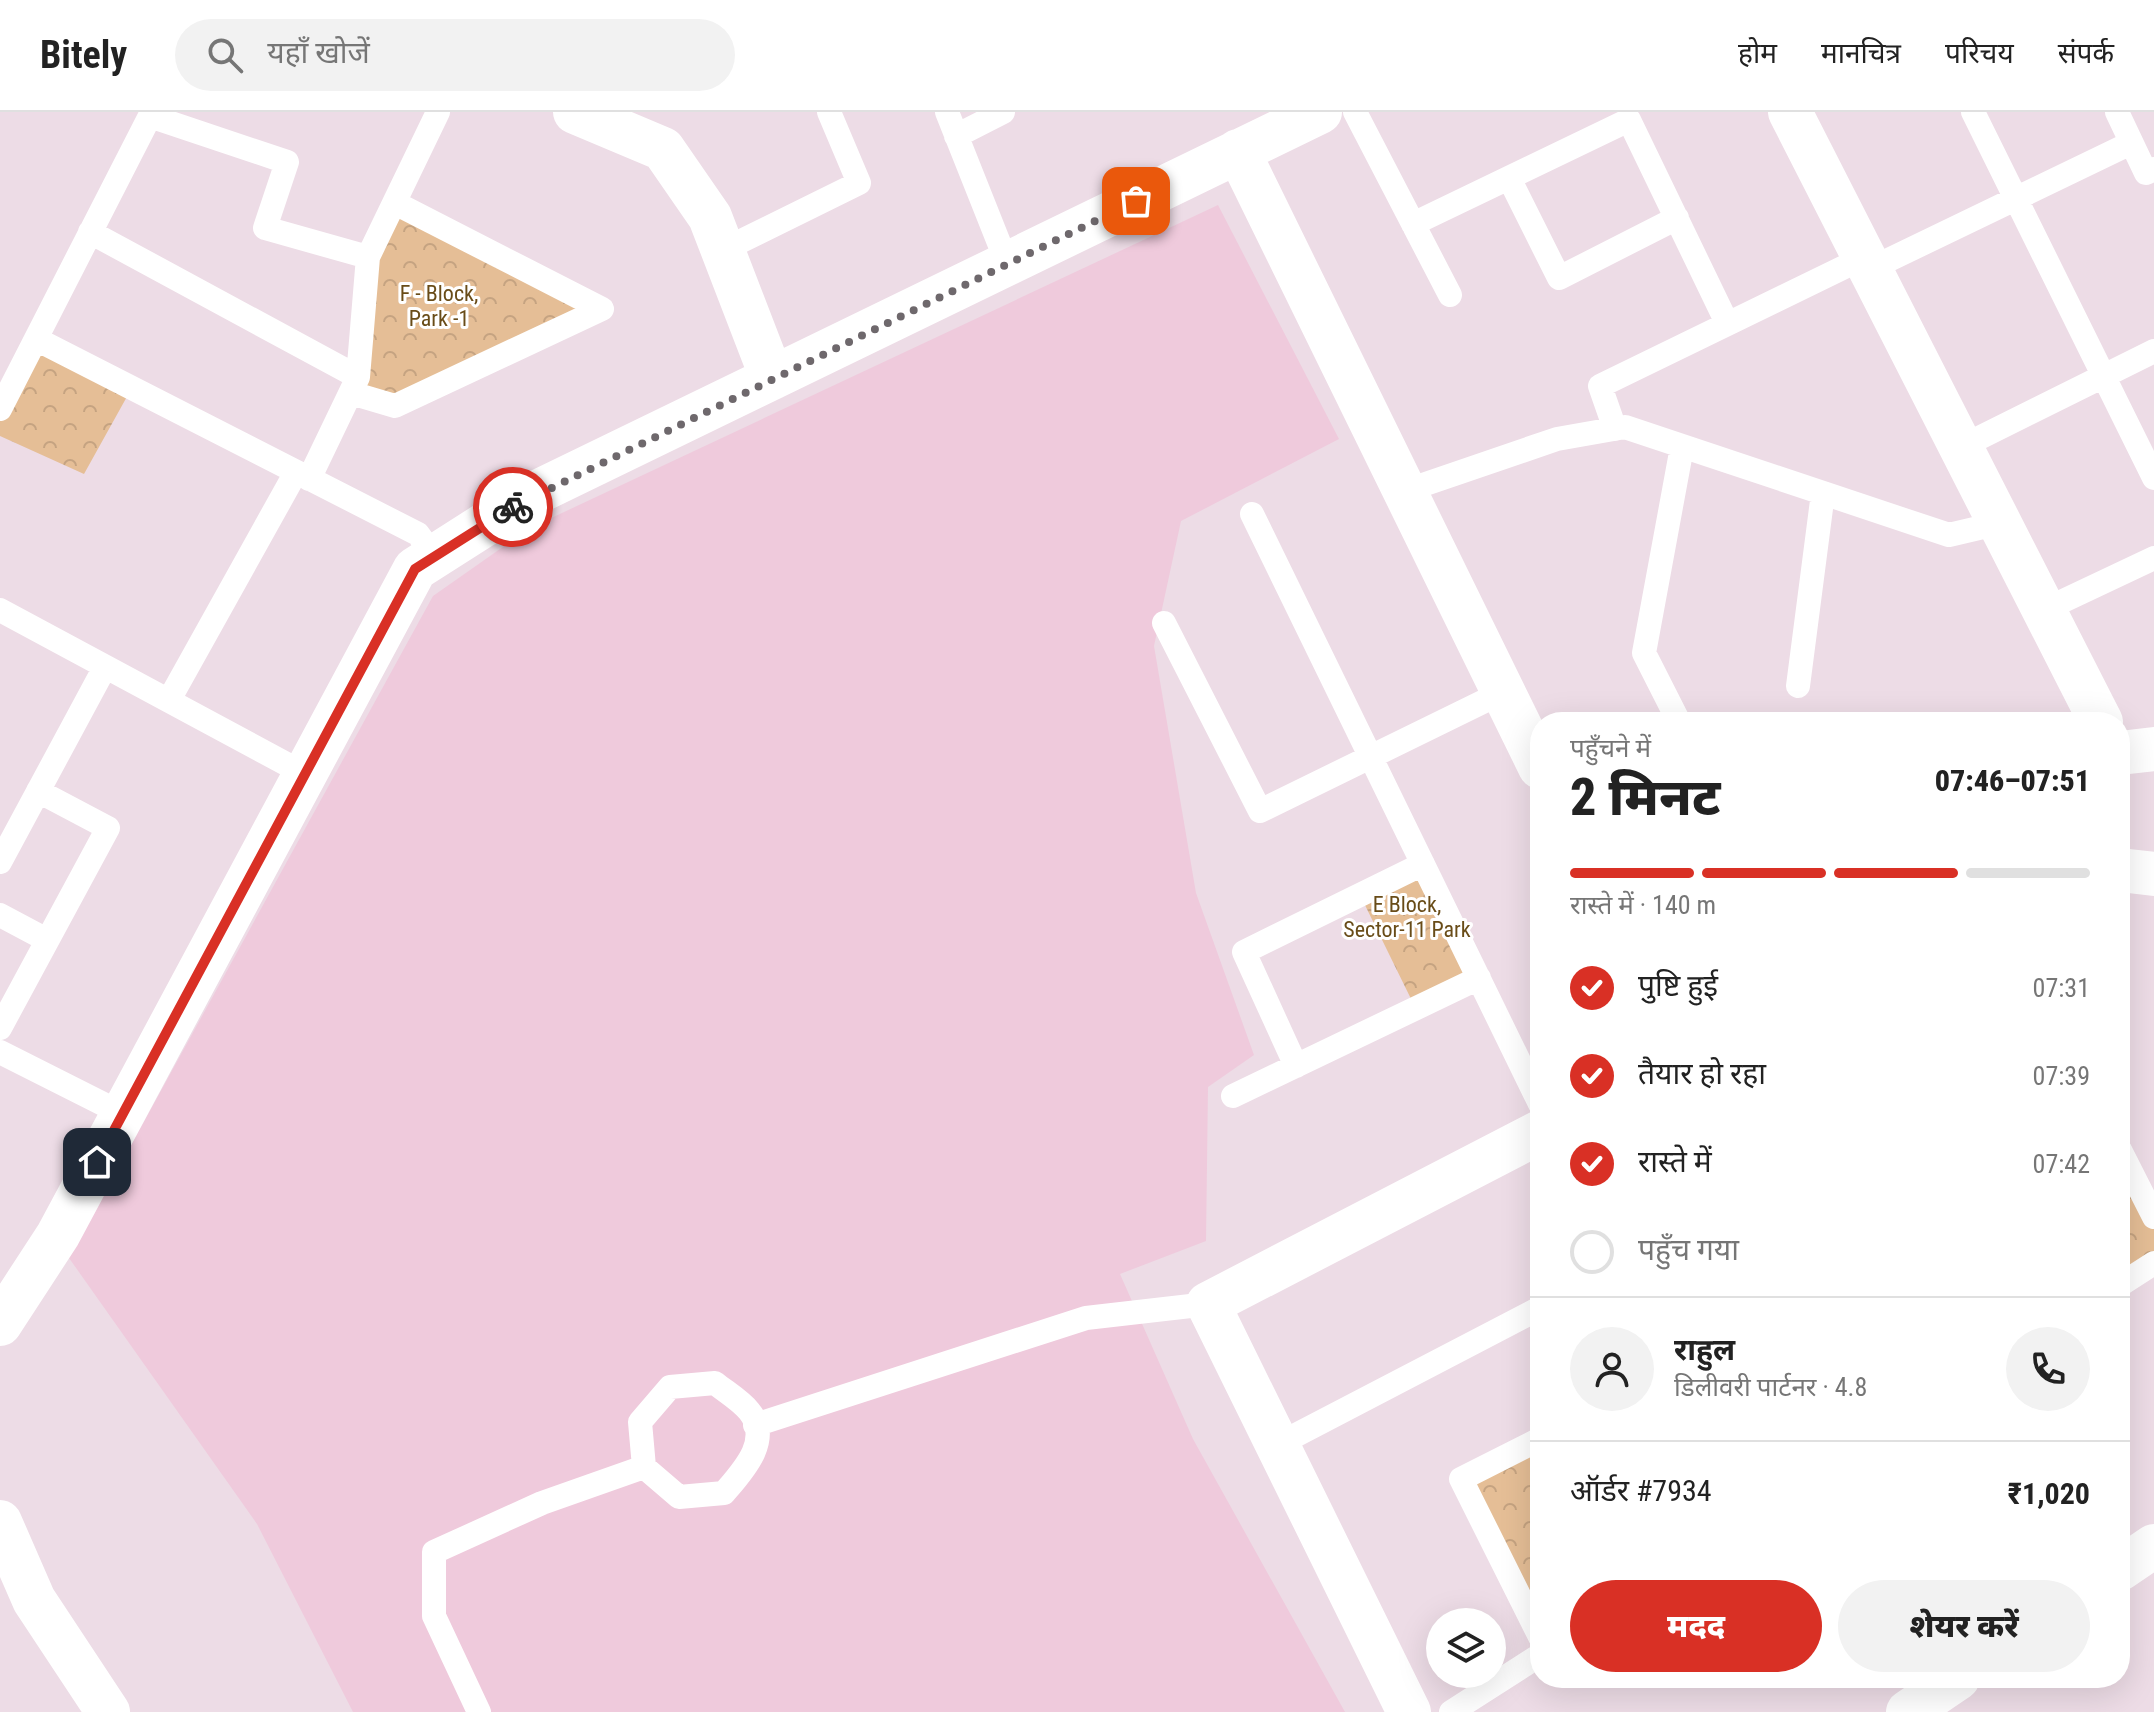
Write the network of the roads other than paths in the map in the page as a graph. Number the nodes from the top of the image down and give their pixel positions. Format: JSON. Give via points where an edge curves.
{"nodes":[{"id":1,"x":438,"y":112,"type":"edge"},
{"id":2,"x":575,"y":112,"type":"edge"},
{"id":3,"x":829,"y":112,"type":"edge"},
{"id":4,"x":947,"y":112,"type":"edge"},
{"id":5,"x":1003,"y":112,"type":"edge"},
{"id":6,"x":1320,"y":112,"type":"edge"},
{"id":7,"x":1355,"y":112,"type":"edge"},
{"id":8,"x":1790,"y":112,"type":"edge"},
{"id":9,"x":1973,"y":112,"type":"edge"},
{"id":10,"x":2117,"y":112,"type":"edge"},
{"id":11,"x":151,"y":114,"type":"edge"},
{"id":12,"x":956,"y":136,"type":"junction"},
{"id":13,"x":2131,"y":143,"type":"junction"},
{"id":14,"x":1238,"y":151,"type":"junction"},
{"id":15,"x":2154,"y":169,"type":"edge"},
{"id":16,"x":1509,"y":178,"type":"junction"},
{"id":17,"x":2016,"y":199,"type":"junction"},
{"id":18,"x":395,"y":203,"type":"junction"},
{"id":19,"x":1677,"y":218,"type":"junction"},
{"id":20,"x":1413,"y":224,"type":"junction"},
{"id":21,"x":90,"y":232,"type":"junction"},
{"id":22,"x":723,"y":250,"type":"junction"},
{"id":23,"x":368,"y":257,"type":"junction"},
{"id":24,"x":1007,"y":263,"type":"junction"},
{"id":25,"x":1867,"y":263,"type":"junction"},
{"id":26,"x":1450,"y":295,"type":"dead end"},
{"id":27,"x":1727,"y":323,"type":"junction"},
{"id":28,"x":36,"y":339,"type":"junction"},
{"id":29,"x":2154,"y":351,"type":"edge"},
{"id":30,"x":2103,"y":376,"type":"junction"},
{"id":31,"x":772,"y":378,"type":"junction"},
{"id":32,"x":355,"y":385,"type":"junction"},
{"id":33,"x":0,"y":409,"type":"edge"},
{"id":34,"x":1615,"y":429,"type":"junction"},
{"id":35,"x":1682,"y":447,"type":"junction"},
{"id":36,"x":1961,"y":447,"type":"junction"},
{"id":37,"x":302,"y":475,"type":"junction"},
{"id":38,"x":2154,"y":478,"type":"edge"},
{"id":39,"x":1405,"y":491,"type":"junction"},
{"id":40,"x":1823,"y":493,"type":"junction"},
{"id":41,"x":1252,"y":514,"type":"dead end"},
{"id":42,"x":2000,"y":523,"type":"junction"},
{"id":43,"x":434,"y":556,"type":"junction"},
{"id":44,"x":2154,"y":558,"type":"edge"},
{"id":45,"x":0,"y":610,"type":"edge"},
{"id":46,"x":2044,"y":610,"type":"junction"},
{"id":47,"x":1164,"y":623,"type":"dead end"},
{"id":48,"x":105,"y":667,"type":"junction"},
{"id":49,"x":1798,"y":686,"type":"dead end"},
{"id":50,"x":1503,"y":692,"type":"junction"},
{"id":51,"x":169,"y":700,"type":"junction"},
{"id":52,"x":1674,"y":712,"type":"edge"},
{"id":53,"x":2096,"y":712,"type":"edge"},
{"id":54,"x":1530,"y":747,"type":"edge"},
{"id":55,"x":2154,"y":749,"type":"edge"},
{"id":56,"x":2130,"y":752,"type":"edge"},
{"id":57,"x":1371,"y":757,"type":"junction"},
{"id":58,"x":305,"y":774,"type":"junction"},
{"id":59,"x":38,"y":791,"type":"junction"},
{"id":60,"x":0,"y":862,"type":"edge"},
{"id":61,"x":1423,"y":864,"type":"junction"},
{"id":62,"x":2130,"y":871,"type":"edge"},
{"id":63,"x":2154,"y":874,"type":"edge"},
{"id":64,"x":0,"y":915,"type":"edge"},
{"id":65,"x":47,"y":940,"type":"junction"},
{"id":66,"x":1479,"y":978,"type":"junction"},
{"id":67,"x":0,"y":1028,"type":"edge"},
{"id":68,"x":0,"y":1052,"type":"edge"},
{"id":69,"x":1296,"y":1066,"type":"junction"},
{"id":70,"x":1530,"y":1083,"type":"edge"},
{"id":71,"x":1233,"y":1096,"type":"dead end"},
{"id":72,"x":123,"y":1114,"type":"junction"},
{"id":73,"x":1530,"y":1137,"type":"edge"},
{"id":74,"x":2130,"y":1170,"type":"edge"},
{"id":75,"x":2154,"y":1217,"type":"edge"},
{"id":76,"x":2154,"y":1263,"type":"edge"},
{"id":77,"x":2130,"y":1279,"type":"edge"},
{"id":78,"x":1208,"y":1304,"type":"junction"},
{"id":79,"x":1530,"y":1313,"type":"edge"},
{"id":80,"x":0,"y":1324,"type":"edge"},
{"id":81,"x":755,"y":1425,"type":"junction"},
{"id":82,"x":1530,"y":1444,"type":"edge"},
{"id":83,"x":1277,"y":1445,"type":"junction"},
{"id":84,"x":644,"y":1467,"type":"junction"},
{"id":85,"x":0,"y":1522,"type":"edge"},
{"id":86,"x":2154,"y":1546,"type":"edge"},
{"id":87,"x":2130,"y":1562,"type":"edge"},
{"id":88,"x":1530,"y":1617,"type":"edge"},
{"id":89,"x":1530,"y":1661,"type":"edge"},
{"id":90,"x":1943,"y":1688,"type":"edge"},
{"id":91,"x":108,"y":1712,"type":"edge"},
{"id":92,"x":479,"y":1712,"type":"edge"},
{"id":93,"x":1409,"y":1712,"type":"edge"},
{"id":94,"x":1451,"y":1712,"type":"edge"},
{"id":95,"x":1908,"y":1712,"type":"edge"}],
"edges":[{"from":1,"to":18,"type":"lane"},
{"from":2,"to":22,"type":"street","via":[[663,149],[710,217]]},
{"from":3,"to":22,"type":"lane","via":[[859,183]]},
{"from":4,"to":12,"type":"lane"},
{"from":5,"to":12,"type":"lane"},
{"from":6,"to":14,"type":"street"},
{"from":7,"to":20,"type":"lane"},
{"from":8,"to":25,"type":"street"},
{"from":9,"to":17,"type":"lane"},
{"from":10,"to":13,"type":"lane"},
{"from":11,"to":21,"type":"lane"},
{"from":11,"to":23,"type":"lane","via":[[287,162],[265,228]]},
{"from":12,"to":24,"type":"lane"},
{"from":13,"to":15,"type":"lane","via":[[2146,173]]},
{"from":13,"to":17,"type":"lane"},
{"from":14,"to":24,"type":"street"},
{"from":14,"to":39,"type":"street"},
{"from":16,"to":19,"type":"lane","via":[[1629,120]]},
{"from":16,"to":19,"type":"lane","via":[[1559,278]]},
{"from":16,"to":20,"type":"lane"},
{"from":17,"to":25,"type":"lane"},
{"from":17,"to":30,"type":"lane"},
{"from":18,"to":23,"type":"lane"},
{"from":18,"to":32,"type":"lane","via":[[602,309],[395,406]]},
{"from":19,"to":27,"type":"lane"},
{"from":20,"to":26,"type":"lane"},
{"from":21,"to":28,"type":"lane"},
{"from":21,"to":32,"type":"lane"},
{"from":22,"to":31,"type":"street"},
{"from":23,"to":32,"type":"lane"},
{"from":24,"to":31,"type":"street"},
{"from":25,"to":27,"type":"lane"},
{"from":25,"to":36,"type":"street"},
{"from":27,"to":34,"type":"lane","via":[[1600,386]]},
{"from":28,"to":33,"type":"lane"},
{"from":28,"to":37,"type":"lane"},
{"from":29,"to":30,"type":"lane"},
{"from":30,"to":36,"type":"lane"},
{"from":30,"to":38,"type":"lane"},
{"from":31,"to":43,"type":"street","via":[[531,495]]},
{"from":32,"to":37,"type":"lane"},
{"from":34,"to":35,"type":"lane","via":[[1625,427]]},
{"from":34,"to":39,"type":"lane","via":[[1557,439]]},
{"from":35,"to":40,"type":"lane"},
{"from":35,"to":52,"type":"lane","via":[[1644,653]]},
{"from":36,"to":42,"type":"street"},
{"from":37,"to":43,"type":"lane","via":[[418,534]]},
{"from":37,"to":51,"type":"lane"},
{"from":39,"to":50,"type":"street"},
{"from":40,"to":42,"type":"lane","via":[[1949,535]]},
{"from":40,"to":49,"type":"lane"},
{"from":41,"to":57,"type":"lane"},
{"from":42,"to":46,"type":"street"},
{"from":43,"to":58,"type":"street","via":[[415,569]]},
{"from":44,"to":46,"type":"lane"},
{"from":45,"to":48,"type":"lane"},
{"from":46,"to":53,"type":"street"},
{"from":47,"to":57,"type":"lane","via":[[1260,811]]},
{"from":48,"to":51,"type":"lane"},
{"from":48,"to":59,"type":"lane"},
{"from":50,"to":54,"type":"street"},
{"from":50,"to":57,"type":"lane"},
{"from":51,"to":58,"type":"lane"},
{"from":55,"to":56,"type":"street"},
{"from":57,"to":61,"type":"lane"},
{"from":58,"to":72,"type":"street"},
{"from":59,"to":60,"type":"lane"},
{"from":59,"to":65,"type":"lane","via":[[108,828]]},
{"from":61,"to":66,"type":"lane"},
{"from":61,"to":69,"type":"lane","via":[[1244,952]]},
{"from":62,"to":63,"type":"street"},
{"from":64,"to":65,"type":"lane"},
{"from":65,"to":67,"type":"lane"},
{"from":66,"to":69,"type":"lane"},
{"from":66,"to":70,"type":"lane"},
{"from":68,"to":72,"type":"lane"},
{"from":69,"to":71,"type":"lane"},
{"from":72,"to":80,"type":"street","via":[[58,1235]]},
{"from":73,"to":78,"type":"street"},
{"from":74,"to":75,"type":"lane"},
{"from":76,"to":77,"type":"lane"},
{"from":78,"to":81,"type":"lane","via":[[1086,1318]]},
{"from":78,"to":83,"type":"street"},
{"from":79,"to":83,"type":"lane"},
{"from":81,"to":84,"type":"lane","via":[[754,1458],[724,1493],[679,1497]]},
{"from":81,"to":84,"type":"lane","via":[[750,1412],[715,1383],[670,1387],[640,1422]]},
{"from":82,"to":88,"type":"lane","via":[[1461,1479]]},
{"from":83,"to":93,"type":"street"},
{"from":84,"to":92,"type":"lane","via":[[542,1503],[434,1552],[434,1616]]},
{"from":85,"to":91,"type":"street","via":[[34,1600]]},
{"from":86,"to":87,"type":"street"},
{"from":89,"to":94,"type":"lane"},
{"from":90,"to":95,"type":"street"}]}
